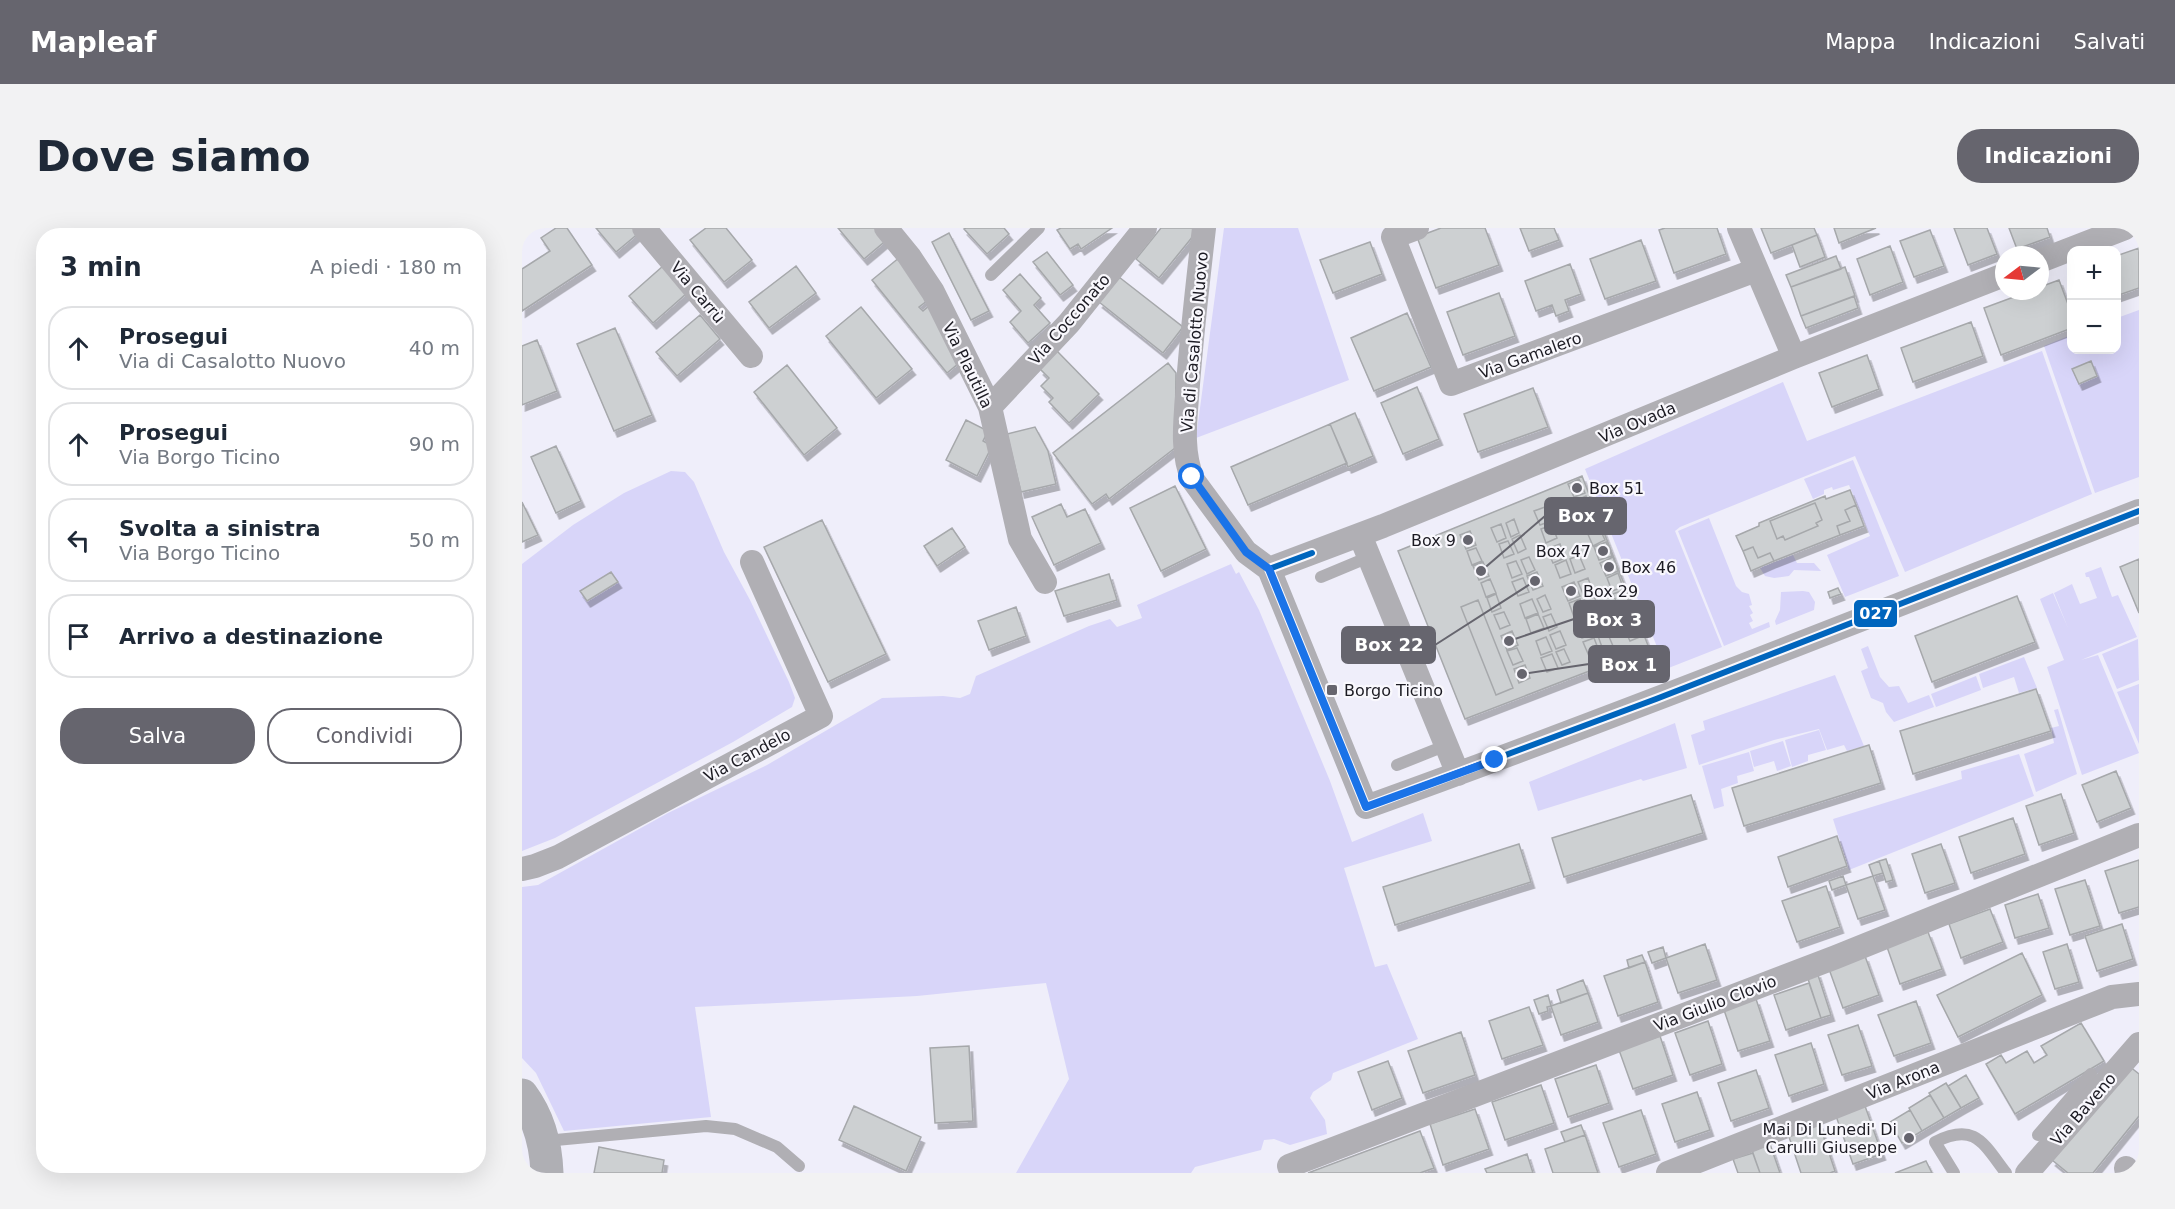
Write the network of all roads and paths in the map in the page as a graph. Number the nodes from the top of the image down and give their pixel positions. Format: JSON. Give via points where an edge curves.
{"nodes":[{"id":1,"x":644,"y":228,"type":"edge"},
{"id":2,"x":886,"y":228,"type":"edge"},
{"id":3,"x":1038,"y":228,"type":"edge"},
{"id":4,"x":1145,"y":228,"type":"edge"},
{"id":5,"x":1204,"y":228,"type":"edge"},
{"id":6,"x":1417,"y":228,"type":"edge"},
{"id":7,"x":1739,"y":228,"type":"edge"},
{"id":8,"x":2125,"y":228,"type":"edge"},
{"id":9,"x":2049,"y":258,"type":"edge"},
{"id":10,"x":1756,"y":270,"type":"junction"},
{"id":11,"x":991,"y":275,"type":"dead end"},
{"id":12,"x":1995,"y":279,"type":"edge"},
{"id":13,"x":751,"y":356,"type":"dead end"},
{"id":14,"x":1794,"y":357,"type":"junction"},
{"id":15,"x":990,"y":407,"type":"junction"},
{"id":16,"x":2139,"y":511,"type":"edge"},
{"id":17,"x":1360,"y":535,"type":"junction"},
{"id":18,"x":1369,"y":557,"type":"junction"},
{"id":19,"x":752,"y":562,"type":"dead end"},
{"id":20,"x":1269,"y":569,"type":"junction"},
{"id":21,"x":1321,"y":577,"type":"dead end"},
{"id":22,"x":1045,"y":582,"type":"dead end"},
{"id":23,"x":1447,"y":745,"type":"junction"},
{"id":24,"x":1397,"y":765,"type":"dead end"},
{"id":25,"x":1458,"y":774,"type":"junction"},
{"id":26,"x":2139,"y":835,"type":"edge"},
{"id":27,"x":522,"y":869,"type":"edge"},
{"id":28,"x":2139,"y":994,"type":"edge"},
{"id":29,"x":2139,"y":1044,"type":"edge"},
{"id":30,"x":2091,"y":1074,"type":"dead end"},
{"id":31,"x":522,"y":1095,"type":"edge"},
{"id":32,"x":2067,"y":1114,"type":"junction"},
{"id":33,"x":2038,"y":1135,"type":"dead end"},
{"id":34,"x":545,"y":1157,"type":"edge"},
{"id":35,"x":799,"y":1166,"type":"dead end"},
{"id":36,"x":1291,"y":1170,"type":"edge"},
{"id":37,"x":1668,"y":1173,"type":"edge"},
{"id":38,"x":1954,"y":1173,"type":"edge"},
{"id":39,"x":2006,"y":1173,"type":"edge"},
{"id":40,"x":2027,"y":1173,"type":"edge"}],
"edges":[{"from":1,"to":13,"type":"street","name":"Via Carrù"},
{"from":2,"to":15,"type":"street","name":"Via Plautilla","via":[[933,292]]},
{"from":3,"to":11,"type":"lane"},
{"from":4,"to":15,"type":"street","name":"Via Cocconato","via":[[1069,323]]},
{"from":5,"to":20,"type":"street","name":"Via di Casalotto Nuovo","via":[[1184,434],[1189,468],[1193,480],[1246,552]]},
{"from":6,"to":10,"type":"street","name":"Via Gamalero","via":[[1393,237],[1451,384]]},
{"from":7,"to":10,"type":"street"},
{"from":8,"to":9,"type":"street"},
{"from":10,"to":14,"type":"street"},
{"from":12,"to":14,"type":"street","name":"Via Ovada"},
{"from":14,"to":17,"type":"street","name":"Via Ovada"},
{"from":15,"to":22,"type":"street","name":"Via Plautilla","via":[[1020,539]]},
{"from":16,"to":25,"type":"street"},
{"from":17,"to":18,"type":"street"},
{"from":17,"to":20,"type":"street","name":"Via Ovada"},
{"from":18,"to":21,"type":"lane"},
{"from":18,"to":23,"type":"street"},
{"from":19,"to":27,"type":"street","name":"Via Candelo","via":[[821,716],[558,857]]},
{"from":20,"to":25,"type":"street","via":[[1366,807]]},
{"from":23,"to":24,"type":"lane"},
{"from":23,"to":25,"type":"street"},
{"from":26,"to":36,"type":"street","name":"Via Giulio Clovio"},
{"from":28,"to":37,"type":"street","name":"Via Arona","via":[[2112,997]]},
{"from":29,"to":32,"type":"street","name":"Via Baveno"},
{"from":30,"to":32,"type":"lane"},
{"from":31,"to":34,"type":"main road","via":[[533,1111]]},
{"from":32,"to":33,"type":"lane"},
{"from":32,"to":40,"type":"street","name":"Via Baveno"},
{"from":34,"to":35,"type":"lane","via":[[706,1126],[735,1128],[777,1147]]},
{"from":38,"to":39,"type":"lane","via":[[1935,1142],[1962,1132],[1984,1144]]}]}
